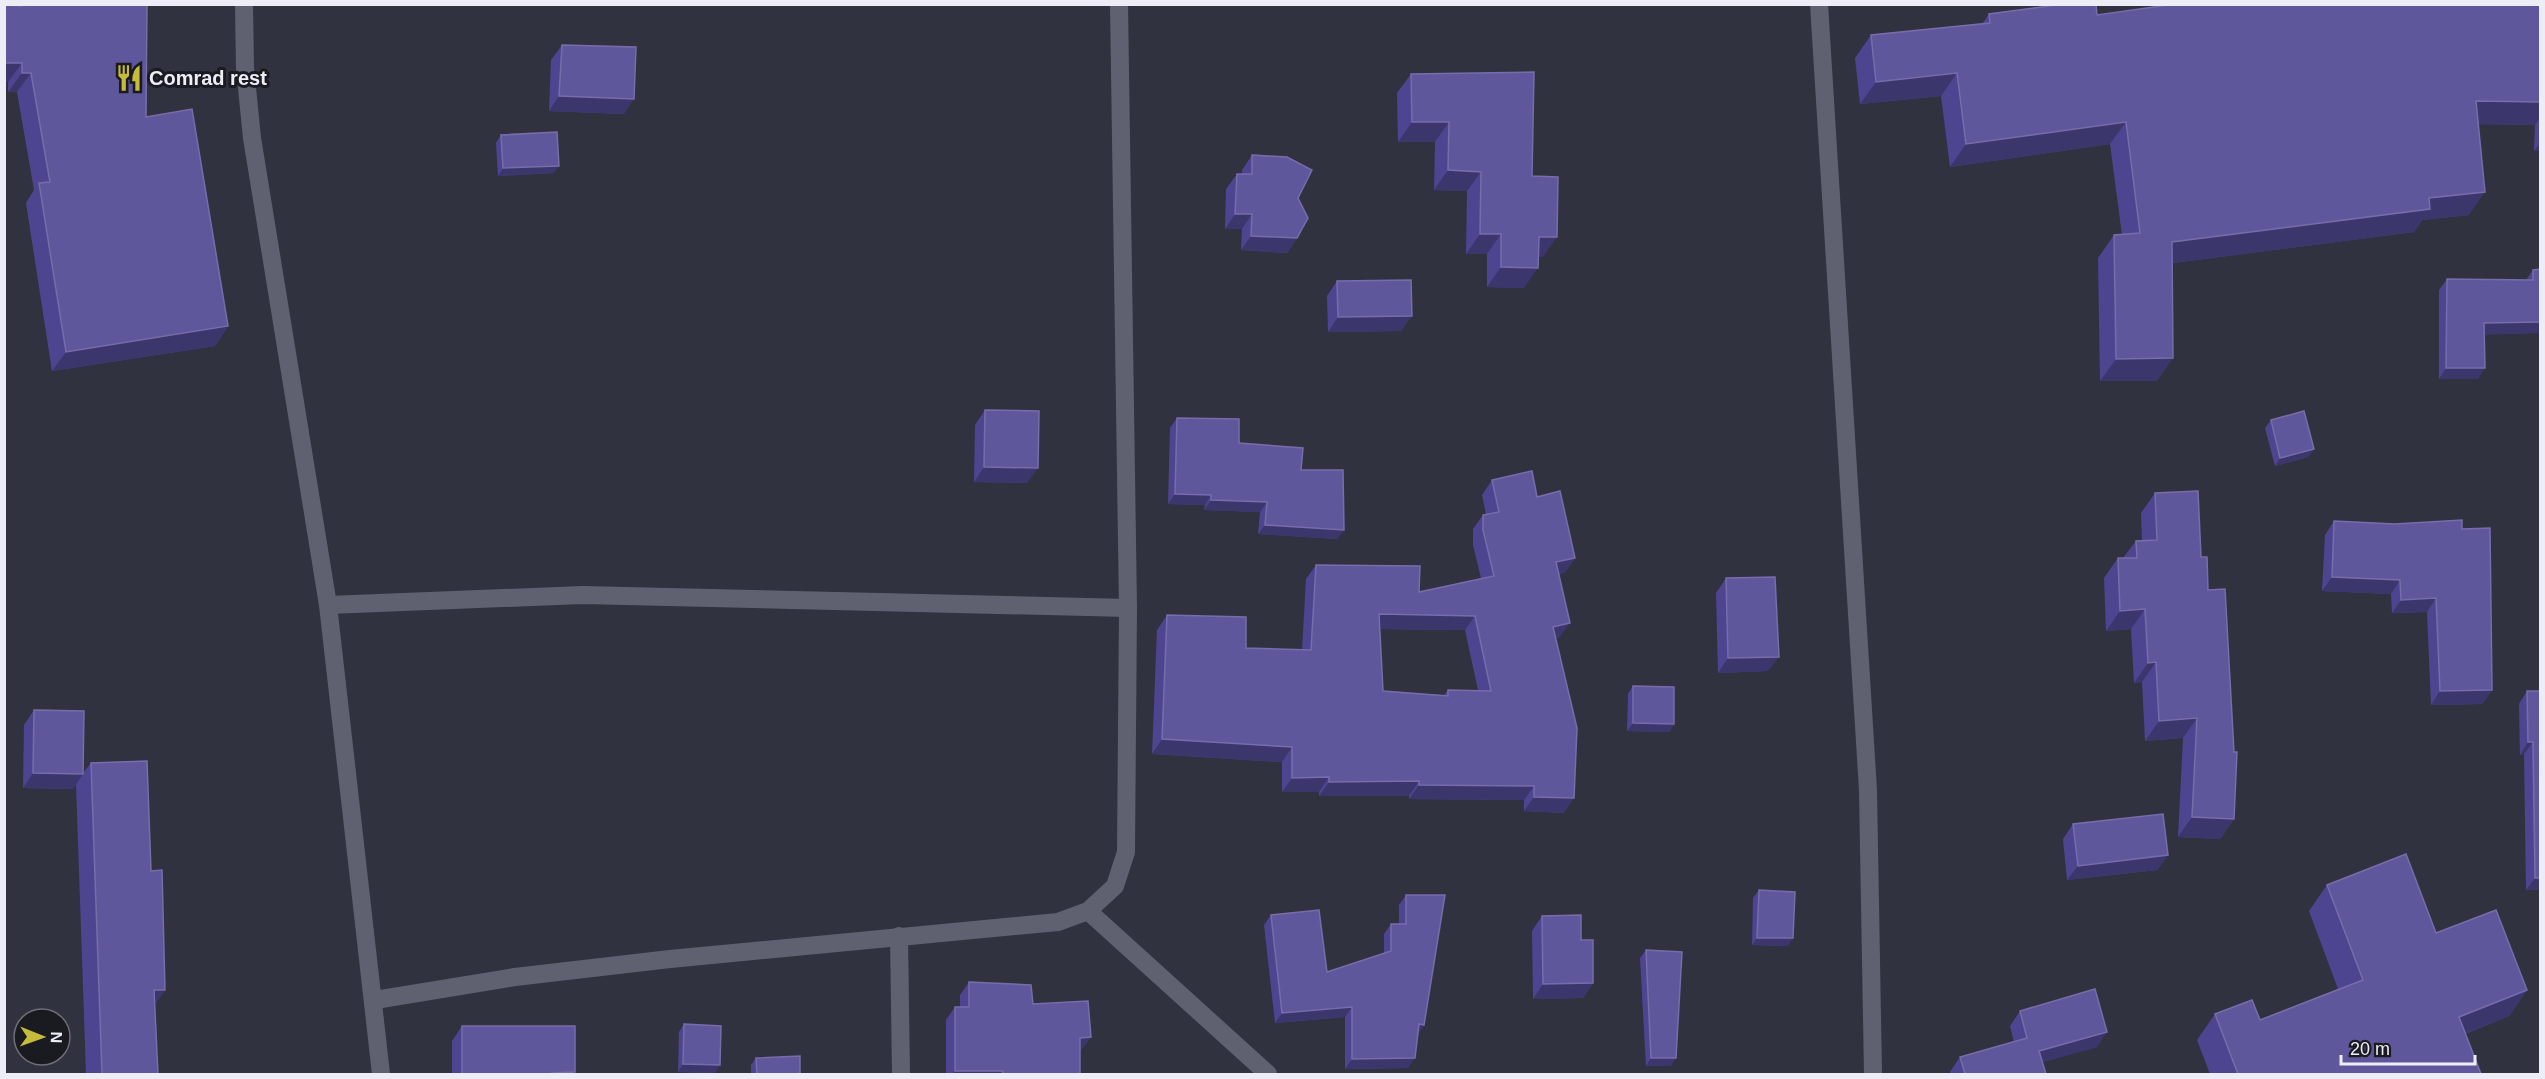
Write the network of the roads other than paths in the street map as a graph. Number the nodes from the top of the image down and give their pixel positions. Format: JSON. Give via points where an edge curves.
{"nodes":[{"id":1,"x":244,"y":4,"type":"edge"},
{"id":2,"x":1119,"y":4,"type":"edge"},
{"id":3,"x":1820,"y":4,"type":"edge"},
{"id":4,"x":328,"y":605,"type":"junction"},
{"id":5,"x":1128,"y":608,"type":"junction"},
{"id":6,"x":1088,"y":911,"type":"junction"},
{"id":7,"x":898,"y":936,"type":"junction"},
{"id":8,"x":375,"y":1000,"type":"junction"},
{"id":9,"x":381,"y":1074,"type":"edge"},
{"id":10,"x":901,"y":1074,"type":"edge"},
{"id":11,"x":1268,"y":1074,"type":"edge"},
{"id":12,"x":1873,"y":1074,"type":"edge"}],
"edges":[{"from":1,"to":4,"type":"street","via":[[245,68],[254,149]]},
{"from":2,"to":5,"type":"street"},
{"from":3,"to":12,"type":"street","via":[[1868,790]]},
{"from":4,"to":5,"type":"street","via":[[583,595]]},
{"from":4,"to":8,"type":"street"},
{"from":5,"to":6,"type":"street","via":[[1126,852],[1115,886]]},
{"from":6,"to":7,"type":"street","via":[[1058,922]]},
{"from":6,"to":11,"type":"street"},
{"from":7,"to":8,"type":"street","via":[[515,977]]},
{"from":7,"to":10,"type":"street"},
{"from":8,"to":9,"type":"street"}]}
